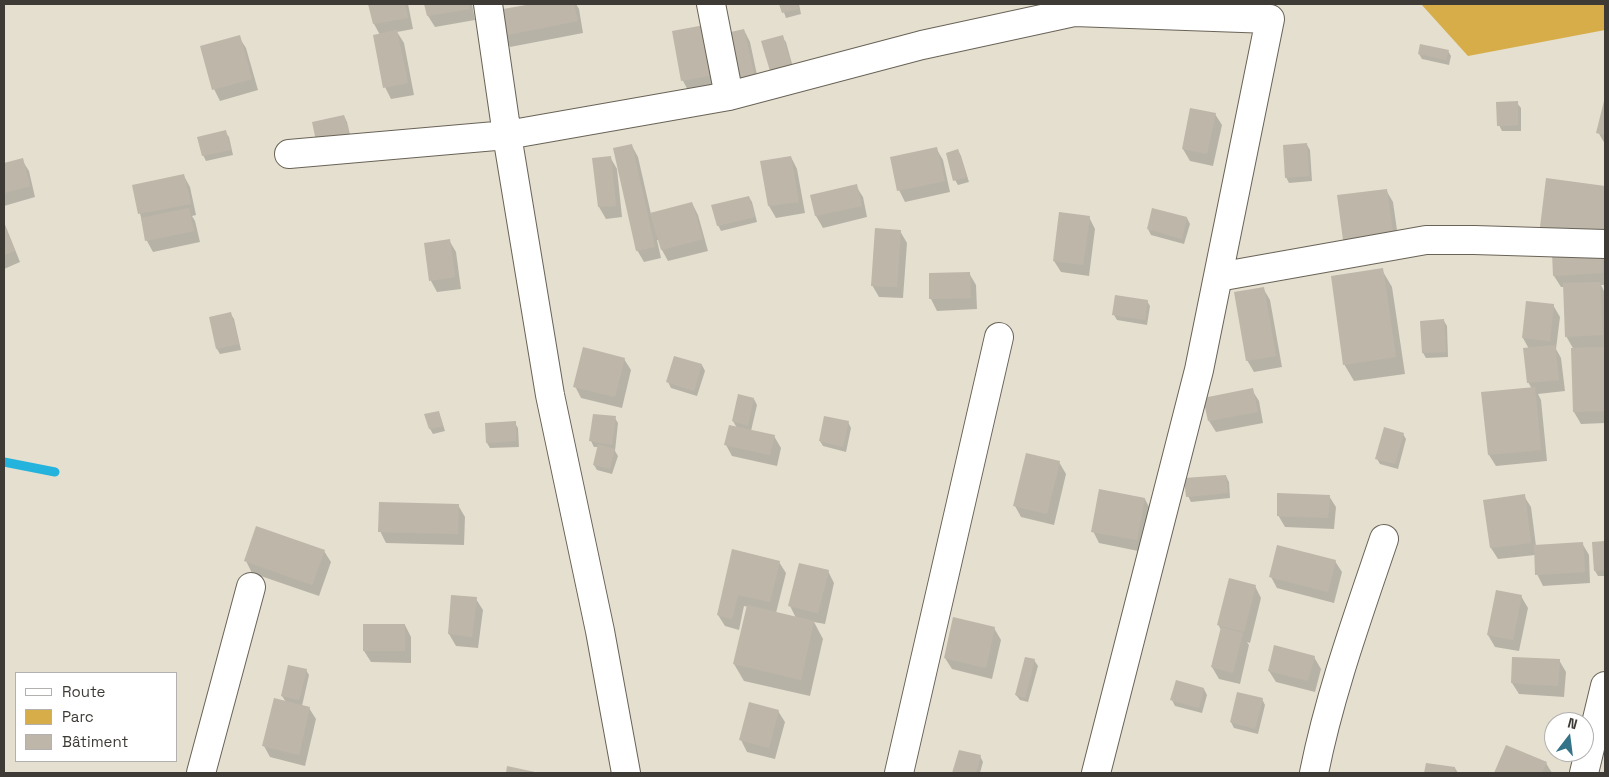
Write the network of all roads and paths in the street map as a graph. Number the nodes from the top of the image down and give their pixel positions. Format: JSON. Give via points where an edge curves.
{"nodes":[{"id":1,"x":488,"y":4,"type":"edge"},
{"id":2,"x":711,"y":4,"type":"edge"},
{"id":3,"x":729,"y":96,"type":"junction"},
{"id":4,"x":507,"y":135,"type":"junction"},
{"id":5,"x":290,"y":154,"type":"dead end"},
{"id":6,"x":1605,"y":244,"type":"edge"},
{"id":7,"x":1218,"y":277,"type":"junction"},
{"id":8,"x":999,"y":337,"type":"dead end"},
{"id":9,"x":1384,"y":538,"type":"dead end"},
{"id":10,"x":251,"y":586,"type":"dead end"},
{"id":11,"x":1605,"y":686,"type":"edge"},
{"id":12,"x":201,"y":773,"type":"edge"},
{"id":13,"x":626,"y":773,"type":"edge"},
{"id":14,"x":899,"y":773,"type":"edge"},
{"id":15,"x":1096,"y":773,"type":"edge"},
{"id":16,"x":1314,"y":773,"type":"edge"},
{"id":17,"x":1584,"y":773,"type":"edge"}],
"edges":[{"from":1,"to":4,"type":"street"},
{"from":2,"to":3,"type":"street"},
{"from":3,"to":4,"type":"street"},
{"from":3,"to":7,"type":"street","via":[[922,45],[1074,12],[1270,19]]},
{"from":4,"to":5,"type":"street"},
{"from":4,"to":13,"type":"street","via":[[550,395],[600,631]]},
{"from":6,"to":7,"type":"street","via":[[1426,240]]},
{"from":7,"to":15,"type":"street","via":[[1199,370]]},
{"from":8,"to":14,"type":"street"},
{"from":9,"to":16,"type":"street","via":[[1336,684]]},
{"from":10,"to":12,"type":"street"},
{"from":11,"to":17,"type":"street"}]}
